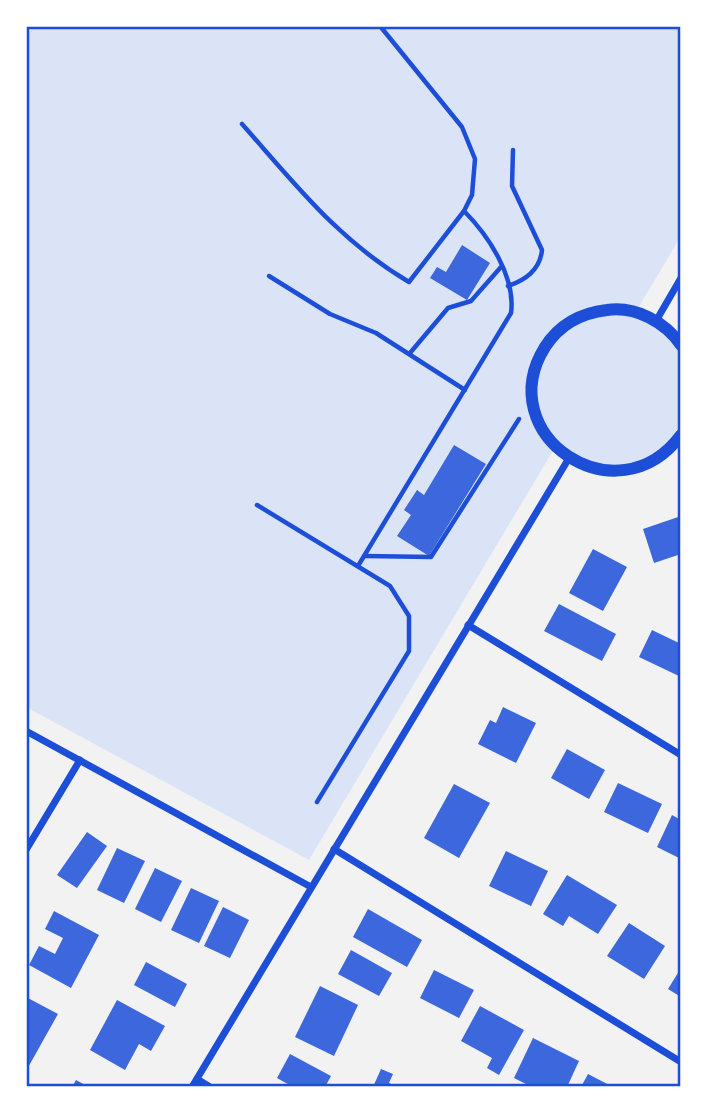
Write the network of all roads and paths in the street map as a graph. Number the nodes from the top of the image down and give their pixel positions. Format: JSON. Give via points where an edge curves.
{"nodes":[{"id":1,"x":380,"y":26,"type":"edge"},
{"id":2,"x":242,"y":124,"type":"dead end"},
{"id":3,"x":513,"y":150,"type":"dead end"},
{"id":4,"x":464,"y":211,"type":"junction"},
{"id":5,"x":501,"y":267,"type":"junction"},
{"id":6,"x":269,"y":276,"type":"dead end"},
{"id":7,"x":681,"y":278,"type":"edge"},
{"id":8,"x":508,"y":286,"type":"junction"},
{"id":9,"x":656,"y":321,"type":"junction"},
{"id":10,"x":681,"y":345,"type":"edge"},
{"id":11,"x":410,"y":353,"type":"junction"},
{"id":12,"x":465,"y":390,"type":"junction"},
{"id":13,"x":533,"y":400,"type":"junction"},
{"id":14,"x":681,"y":435,"type":"edge"},
{"id":15,"x":569,"y":458,"type":"junction"},
{"id":16,"x":257,"y":505,"type":"dead end"},
{"id":17,"x":364,"y":556,"type":"junction"},
{"id":18,"x":358,"y":566,"type":"junction"},
{"id":19,"x":468,"y":625,"type":"junction"},
{"id":20,"x":26,"y":731,"type":"edge"},
{"id":21,"x":681,"y":755,"type":"edge"},
{"id":22,"x":80,"y":760,"type":"junction"},
{"id":23,"x":317,"y":802,"type":"dead end"},
{"id":24,"x":334,"y":849,"type":"junction"},
{"id":25,"x":26,"y":850,"type":"edge"},
{"id":26,"x":312,"y":887,"type":"junction"},
{"id":27,"x":681,"y":1062,"type":"edge"},
{"id":28,"x":197,"y":1079,"type":"junction"},
{"id":29,"x":192,"y":1087,"type":"edge"},
{"id":30,"x":209,"y":1087,"type":"edge"}],
"edges":[{"from":1,"to":4,"type":"path","via":[[462,127],[475,159],[472,195]]},
{"from":2,"to":4,"type":"path","via":[[356,248],[409,282]]},
{"from":3,"to":8,"type":"path","via":[[512,186],[542,250],[533,272]]},
{"from":4,"to":5,"type":"path","via":[[488,238]]},
{"from":5,"to":8,"type":"path"},
{"from":5,"to":11,"type":"path","via":[[471,301],[448,308]]},
{"from":6,"to":11,"type":"path","via":[[330,314]]},
{"from":7,"to":9,"type":"street"},
{"from":8,"to":12,"type":"path","via":[[511,313]]},
{"from":9,"to":10,"type":"street"},
{"from":9,"to":13,"type":"street","via":[[612,309],[570,322],[540,356]]},
{"from":11,"to":12,"type":"path"},
{"from":12,"to":17,"type":"path"},
{"from":13,"to":15,"type":"street","via":[[549,440]]},
{"from":13,"to":17,"type":"path","via":[[431,557]]},
{"from":14,"to":15,"type":"street","via":[[652,462],[624,471],[595,470]]},
{"from":15,"to":19,"type":"street"},
{"from":16,"to":18,"type":"path"},
{"from":17,"to":18,"type":"path"},
{"from":18,"to":23,"type":"path","via":[[390,586],[409,616],[409,652]]},
{"from":19,"to":21,"type":"street"},
{"from":19,"to":24,"type":"street"},
{"from":20,"to":22,"type":"street"},
{"from":22,"to":25,"type":"street"},
{"from":22,"to":26,"type":"street"},
{"from":24,"to":26,"type":"street"},
{"from":24,"to":27,"type":"street"},
{"from":26,"to":28,"type":"street"},
{"from":28,"to":29,"type":"street"},
{"from":28,"to":30,"type":"street"}]}
